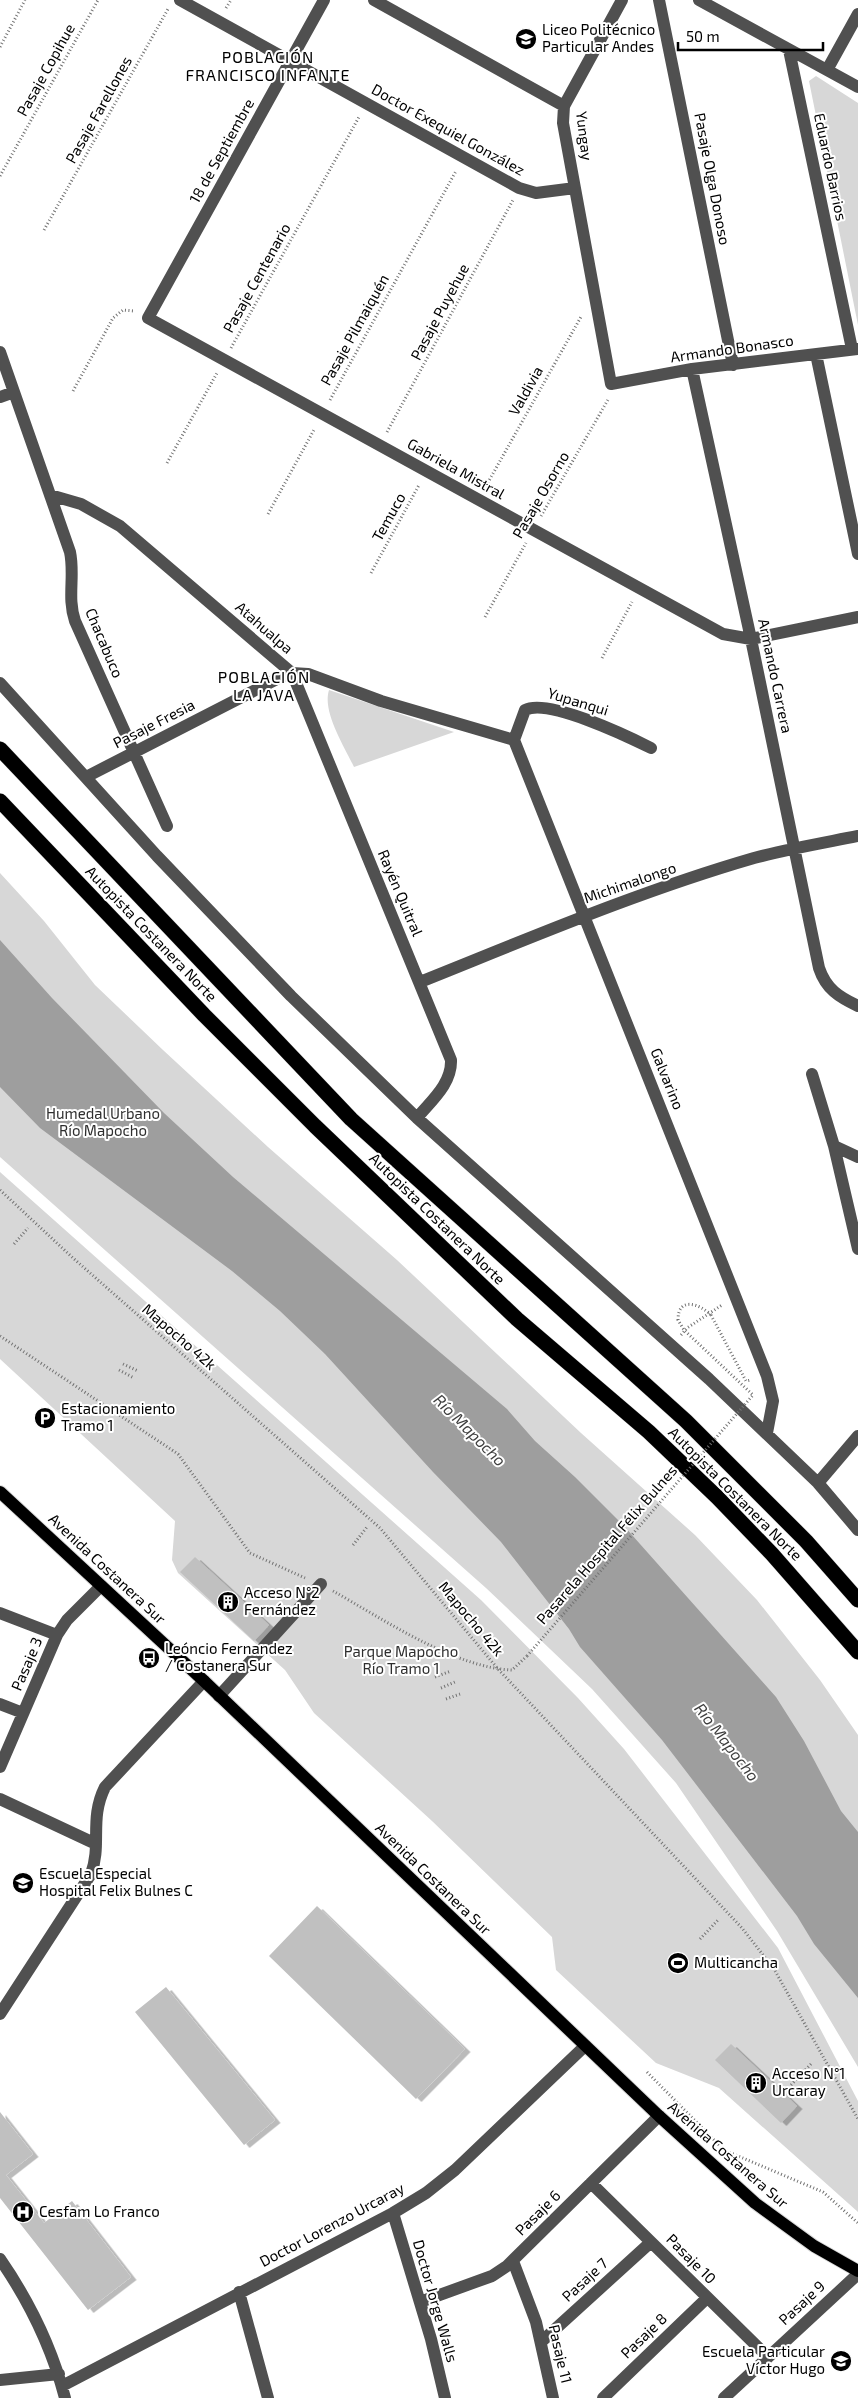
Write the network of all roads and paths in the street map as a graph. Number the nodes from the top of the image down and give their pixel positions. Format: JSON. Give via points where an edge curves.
{"nodes":[{"id":1,"x":25,"y":0,"type":"edge"},
{"id":2,"x":98,"y":0,"type":"edge"},
{"id":3,"x":173,"y":0,"type":"edge"},
{"id":4,"x":180,"y":0,"type":"edge"},
{"id":5,"x":324,"y":0,"type":"edge"},
{"id":6,"x":374,"y":0,"type":"edge"},
{"id":7,"x":622,"y":0,"type":"edge"},
{"id":8,"x":659,"y":0,"type":"edge"},
{"id":9,"x":699,"y":0,"type":"edge"},
{"id":10,"x":858,"y":14,"type":"edge"},
{"id":11,"x":0,"y":47,"type":"edge"},
{"id":12,"x":789,"y":50,"type":"junction"},
{"id":13,"x":290,"y":61,"type":"junction"},
{"id":14,"x":827,"y":70,"type":"junction"},
{"id":15,"x":858,"y":87,"type":"edge"},
{"id":16,"x":366,"y":104,"type":"junction"},
{"id":17,"x":564,"y":106,"type":"junction"},
{"id":18,"x":463,"y":157,"type":"junction"},
{"id":19,"x":0,"y":176,"type":"edge"},
{"id":20,"x":519,"y":188,"type":"junction"},
{"id":21,"x":575,"y":188,"type":"junction"},
{"id":22,"x":44,"y":230,"type":"dead end"},
{"id":23,"x":594,"y":292,"type":"junction"},
{"id":24,"x":148,"y":318,"type":"junction"},
{"id":25,"x":855,"y":349,"type":"edge"},
{"id":26,"x":0,"y":352,"type":"edge"},
{"id":27,"x":816,"y":354,"type":"junction"},
{"id":28,"x":224,"y":360,"type":"junction"},
{"id":29,"x":732,"y":365,"type":"junction"},
{"id":30,"x":692,"y":369,"type":"junction"},
{"id":31,"x":610,"y":384,"type":"junction"},
{"id":32,"x":73,"y":391,"type":"dead end"},
{"id":33,"x":14,"y":392,"type":"junction"},
{"id":34,"x":0,"y":397,"type":"edge"},
{"id":35,"x":322,"y":414,"type":"junction"},
{"id":36,"x":380,"y":446,"type":"junction"},
{"id":37,"x":167,"y":464,"type":"dead end"},
{"id":38,"x":426,"y":471,"type":"junction"},
{"id":39,"x":50,"y":495,"type":"junction"},
{"id":40,"x":478,"y":500,"type":"junction"},
{"id":41,"x":268,"y":514,"type":"dead end"},
{"id":42,"x":533,"y":530,"type":"junction"},
{"id":43,"x":858,"y":554,"type":"edge"},
{"id":44,"x":371,"y":573,"type":"dead end"},
{"id":45,"x":639,"y":588,"type":"junction"},
{"id":46,"x":485,"y":617,"type":"dead end"},
{"id":47,"x":858,"y":617,"type":"edge"},
{"id":48,"x":751,"y":640,"type":"junction"},
{"id":49,"x":602,"y":658,"type":"dead end"},
{"id":50,"x":292,"y":673,"type":"junction"},
{"id":51,"x":0,"y":683,"type":"edge"},
{"id":52,"x":514,"y":740,"type":"junction"},
{"id":53,"x":651,"y":748,"type":"dead end"},
{"id":54,"x":0,"y":749,"type":"edge"},
{"id":55,"x":135,"y":753,"type":"junction"},
{"id":56,"x":86,"y":777,"type":"junction"},
{"id":57,"x":0,"y":801,"type":"edge"},
{"id":58,"x":167,"y":826,"type":"dead end"},
{"id":59,"x":858,"y":836,"type":"edge"},
{"id":60,"x":794,"y":849,"type":"junction"},
{"id":61,"x":585,"y":916,"type":"junction"},
{"id":62,"x":420,"y":982,"type":"junction"},
{"id":63,"x":858,"y":1006,"type":"edge"},
{"id":64,"x":812,"y":1074,"type":"dead end"},
{"id":65,"x":417,"y":1118,"type":"junction"},
{"id":66,"x":834,"y":1146,"type":"junction"},
{"id":67,"x":858,"y":1157,"type":"edge"},
{"id":68,"x":0,"y":1190,"type":"edge"},
{"id":69,"x":28,"y":1228,"type":"dead end"},
{"id":70,"x":14,"y":1244,"type":"dead end"},
{"id":71,"x":858,"y":1249,"type":"edge"},
{"id":72,"x":709,"y":1315,"type":"junction"},
{"id":73,"x":687,"y":1328,"type":"dead end"},
{"id":74,"x":0,"y":1336,"type":"edge"},
{"id":75,"x":123,"y":1364,"type":"dead end"},
{"id":76,"x":118,"y":1370,"type":"dead end"},
{"id":77,"x":138,"y":1370,"type":"dead end"},
{"id":78,"x":134,"y":1378,"type":"dead end"},
{"id":79,"x":746,"y":1381,"type":"dead end"},
{"id":80,"x":767,"y":1433,"type":"junction"},
{"id":81,"x":858,"y":1436,"type":"edge"},
{"id":82,"x":818,"y":1483,"type":"junction"},
{"id":83,"x":0,"y":1492,"type":"edge"},
{"id":84,"x":367,"y":1527,"type":"dead end"},
{"id":85,"x":858,"y":1530,"type":"edge"},
{"id":86,"x":353,"y":1545,"type":"dead end"},
{"id":87,"x":321,"y":1584,"type":"junction"},
{"id":88,"x":101,"y":1586,"type":"junction"},
{"id":89,"x":858,"y":1600,"type":"edge"},
{"id":90,"x":0,"y":1613,"type":"edge"},
{"id":91,"x":57,"y":1635,"type":"junction"},
{"id":92,"x":858,"y":1652,"type":"edge"},
{"id":93,"x":498,"y":1669,"type":"junction"},
{"id":94,"x":451,"y":1671,"type":"dead end"},
{"id":95,"x":435,"y":1677,"type":"dead end"},
{"id":96,"x":204,"y":1682,"type":"junction"},
{"id":97,"x":455,"y":1682,"type":"dead end"},
{"id":98,"x":441,"y":1688,"type":"dead end"},
{"id":99,"x":460,"y":1694,"type":"dead end"},
{"id":100,"x":219,"y":1696,"type":"junction"},
{"id":101,"x":446,"y":1699,"type":"dead end"},
{"id":102,"x":0,"y":1704,"type":"edge"},
{"id":103,"x":23,"y":1713,"type":"junction"},
{"id":104,"x":0,"y":1767,"type":"edge"},
{"id":105,"x":0,"y":1798,"type":"edge"},
{"id":106,"x":96,"y":1844,"type":"junction"},
{"id":107,"x":719,"y":1918,"type":"dead end"},
{"id":108,"x":700,"y":1939,"type":"dead end"},
{"id":109,"x":5,"y":1996,"type":"edge"},
{"id":110,"x":0,"y":2014,"type":"edge"},
{"id":111,"x":585,"y":2046,"type":"junction"},
{"id":112,"x":811,"y":2064,"type":"dead end"},
{"id":113,"x":647,"y":2072,"type":"dead end"},
{"id":114,"x":791,"y":2085,"type":"dead end"},
{"id":115,"x":659,"y":2116,"type":"junction"},
{"id":116,"x":858,"y":2119,"type":"edge"},
{"id":117,"x":591,"y":2183,"type":"junction"},
{"id":118,"x":393,"y":2213,"type":"junction"},
{"id":119,"x":858,"y":2222,"type":"edge"},
{"id":120,"x":651,"y":2242,"type":"junction"},
{"id":121,"x":0,"y":2259,"type":"edge"},
{"id":122,"x":513,"y":2261,"type":"junction"},
{"id":123,"x":858,"y":2272,"type":"edge"},
{"id":124,"x":240,"y":2292,"type":"junction"},
{"id":125,"x":707,"y":2298,"type":"junction"},
{"id":126,"x":420,"y":2302,"type":"junction"},
{"id":127,"x":542,"y":2342,"type":"junction"},
{"id":128,"x":768,"y":2357,"type":"junction"},
{"id":129,"x":0,"y":2380,"type":"edge"},
{"id":130,"x":62,"y":2386,"type":"edge"},
{"id":131,"x":268,"y":2398,"type":"edge"},
{"id":132,"x":445,"y":2398,"type":"edge"},
{"id":133,"x":553,"y":2398,"type":"edge"},
{"id":134,"x":603,"y":2398,"type":"edge"},
{"id":135,"x":724,"y":2398,"type":"edge"}],
"edges":[{"from":1,"to":11,"type":"path"},
{"from":2,"to":19,"type":"path","name":"Pasaje Copihue"},
{"from":3,"to":22,"type":"path","name":"Pasaje Farellones"},
{"from":4,"to":13,"type":"street","name":"Doctor Exequiel González"},
{"from":5,"to":13,"type":"street","name":"18 de Septiembre"},
{"from":6,"to":17,"type":"street","name":"Yungay"},
{"from":7,"to":17,"type":"street"},
{"from":8,"to":29,"type":"street","name":"Pasaje Olga Donoso"},
{"from":9,"to":12,"type":"street"},
{"from":10,"to":14,"type":"street"},
{"from":12,"to":14,"type":"street"},
{"from":12,"to":25,"type":"street","name":"Eduardo Barrios"},
{"from":13,"to":16,"type":"street","name":"Doctor Exequiel González"},
{"from":13,"to":24,"type":"street","name":"18 de Septiembre"},
{"from":14,"to":15,"type":"street"},
{"from":16,"to":18,"type":"street","name":"Doctor Exequiel González"},
{"from":16,"to":28,"type":"path","name":"Pasaje Centenario"},
{"from":17,"to":21,"type":"street","name":"Yungay","via":[[563,123]]},
{"from":18,"to":20,"type":"street","name":"Doctor Exequiel González"},
{"from":18,"to":35,"type":"path","name":"Pasaje Pilmaiquén"},
{"from":20,"to":21,"type":"street","name":"Doctor Exequiel González","via":[[536,193]]},
{"from":20,"to":36,"type":"path","name":"Pasaje Puyehue"},
{"from":21,"to":23,"type":"street","name":"Yungay"},
{"from":23,"to":31,"type":"street","name":"Yungay"},
{"from":23,"to":40,"type":"path","name":"Valdivia"},
{"from":24,"to":28,"type":"street","name":"Gabriela Mistral"},
{"from":24,"to":32,"type":"path","via":[[132,310],[117,313]]},
{"from":25,"to":27,"type":"street","name":"Armando Bonasco"},
{"from":26,"to":33,"type":"street","name":"Chacabuco"},
{"from":27,"to":29,"type":"street","name":"Armando Bonasco"},
{"from":27,"to":43,"type":"street"},
{"from":28,"to":35,"type":"street","name":"Gabriela Mistral"},
{"from":28,"to":37,"type":"path","name":"Pasaje Centenario"},
{"from":29,"to":30,"type":"street","name":"Armando Bonasco"},
{"from":30,"to":31,"type":"street","name":"Armando Bonasco"},
{"from":30,"to":48,"type":"street","name":"Armando Carrera"},
{"from":31,"to":42,"type":"path","name":"Pasaje Osorno","via":[[609,400]]},
{"from":33,"to":34,"type":"street"},
{"from":33,"to":39,"type":"street","name":"Chacabuco"},
{"from":35,"to":36,"type":"street","name":"Gabriela Mistral"},
{"from":35,"to":41,"type":"path","name":"Pasaje Pilmaiquén"},
{"from":36,"to":38,"type":"street","name":"Gabriela Mistral"},
{"from":38,"to":40,"type":"street","name":"Gabriela Mistral"},
{"from":38,"to":44,"type":"path","name":"Temuco"},
{"from":39,"to":50,"type":"street","name":"Atahualpa","via":[[81,504],[120,526]]},
{"from":39,"to":55,"type":"street","name":"Chacabuco","via":[[72,561],[72,614]]},
{"from":40,"to":42,"type":"street","name":"Gabriela Mistral"},
{"from":42,"to":45,"type":"street","name":"Gabriela Mistral"},
{"from":42,"to":46,"type":"path","name":"Pasaje Osorno"},
{"from":45,"to":48,"type":"street","name":"Gabriela Mistral","via":[[723,634]]},
{"from":45,"to":49,"type":"path"},
{"from":47,"to":48,"type":"street"},
{"from":48,"to":60,"type":"street","name":"Armando Carrera"},
{"from":50,"to":52,"type":"street","name":"Atahualpa","via":[[308,674],[381,701]]},
{"from":50,"to":55,"type":"street","name":"Pasaje Fresia"},
{"from":50,"to":62,"type":"street","name":"Rayén Quitral"},
{"from":51,"to":56,"type":"street"},
{"from":52,"to":53,"type":"street","name":"Yupanqui","via":[[525,710],[543,706],[592,722]]},
{"from":52,"to":61,"type":"street","name":"Galvarino"},
{"from":54,"to":89,"type":"highway","name":"Autopista Costanera Norte","via":[[351,1119],[686,1421],[806,1541]]},
{"from":55,"to":56,"type":"street","name":"Pasaje Fresia"},
{"from":55,"to":58,"type":"street","name":"Chacabuco"},
{"from":56,"to":65,"type":"street","via":[[230,934]]},
{"from":57,"to":92,"type":"highway","name":"Autopista Costanera Norte","via":[[204,1016],[322,1132],[517,1319],[649,1432],[717,1496]]},
{"from":59,"to":60,"type":"street","name":"Michimalongo"},
{"from":60,"to":61,"type":"street","name":"Michimalongo","via":[[754,858]]},
{"from":60,"to":63,"type":"street","name":"Armando Carrera","via":[[819,968],[828,988]]},
{"from":61,"to":62,"type":"street","name":"Michimalongo"},
{"from":61,"to":80,"type":"street","name":"Galvarino","via":[[767,1376],[773,1401]]},
{"from":62,"to":65,"type":"street","name":"Rayén Quitral","via":[[449,1052],[452,1069],[448,1081]]},
{"from":64,"to":66,"type":"street"},
{"from":65,"to":80,"type":"street"},
{"from":66,"to":67,"type":"street"},
{"from":66,"to":71,"type":"street"},
{"from":68,"to":93,"type":"path","name":"Mapocho 42k","via":[[380,1528]]},
{"from":69,"to":70,"type":"path"},
{"from":72,"to":73,"type":"path"},
{"from":72,"to":79,"type":"path"},
{"from":72,"to":93,"type":"path","name":"Pasarela Hospital Félix Bulnes","bridge":true,"via":[[700,1306],[692,1304],[680,1311],[678,1320],[684,1330],[753,1395],[526,1656],[512,1670]]},
{"from":74,"to":87,"type":"path","via":[[178,1454],[250,1553]]},
{"from":75,"to":77,"type":"path"},
{"from":76,"to":78,"type":"path"},
{"from":80,"to":82,"type":"street"},
{"from":81,"to":82,"type":"street"},
{"from":82,"to":85,"type":"street"},
{"from":83,"to":88,"type":"main road","name":"Avenida Costanera Sur"},
{"from":84,"to":86,"type":"path"},
{"from":87,"to":93,"type":"path","via":[[443,1651]]},
{"from":87,"to":100,"type":"street"},
{"from":88,"to":91,"type":"street","name":"Pasaje 3","via":[[67,1620]]},
{"from":88,"to":96,"type":"main road","name":"Avenida Costanera Sur"},
{"from":90,"to":91,"type":"street"},
{"from":91,"to":103,"type":"street","name":"Pasaje 3"},
{"from":93,"to":116,"type":"path","name":"Mapocho 42k","via":[[742,1928],[774,1969]]},
{"from":94,"to":95,"type":"path"},
{"from":96,"to":100,"type":"main road","name":"Avenida Costanera Sur"},
{"from":96,"to":106,"type":"street","via":[[105,1787],[97,1808]]},
{"from":97,"to":98,"type":"path"},
{"from":99,"to":101,"type":"path"},
{"from":100,"to":111,"type":"main road","name":"Avenida Costanera Sur"},
{"from":102,"to":103,"type":"street"},
{"from":103,"to":104,"type":"street","name":"Pasaje 3"},
{"from":105,"to":106,"type":"street"},
{"from":106,"to":109,"type":"street","via":[[91,1874]]},
{"from":107,"to":108,"type":"path"},
{"from":109,"to":110,"type":"street"},
{"from":111,"to":115,"type":"main road","name":"Avenida Costanera Sur"},
{"from":111,"to":118,"type":"street","name":"Doctor Lorenzo Urcaray","via":[[455,2170]]},
{"from":112,"to":114,"type":"path"},
{"from":113,"to":119,"type":"path","via":[[724,2150],[823,2192]]},
{"from":115,"to":117,"type":"street","name":"Pasaje 6"},
{"from":115,"to":123,"type":"main road","name":"Avenida Costanera Sur","via":[[755,2203],[814,2246]]},
{"from":117,"to":120,"type":"street","name":"Pasaje 10"},
{"from":117,"to":122,"type":"street","name":"Pasaje 6"},
{"from":118,"to":124,"type":"street","name":"Doctor Lorenzo Urcaray"},
{"from":118,"to":126,"type":"street","name":"Doctor Jorge Walls"},
{"from":120,"to":125,"type":"street","name":"Pasaje 10"},
{"from":120,"to":127,"type":"street","name":"Pasaje 7"},
{"from":121,"to":130,"type":"street","via":[[35,2319]]},
{"from":122,"to":126,"type":"street","name":"Pasaje 6","via":[[492,2276]]},
{"from":122,"to":127,"type":"street","name":"Pasaje 11"},
{"from":123,"to":128,"type":"street","name":"Pasaje 9"},
{"from":124,"to":130,"type":"street","name":"Doctor Lorenzo Urcaray"},
{"from":124,"to":131,"type":"street"},
{"from":125,"to":128,"type":"street","name":"Pasaje 10"},
{"from":125,"to":134,"type":"street","name":"Pasaje 8"},
{"from":126,"to":132,"type":"street","name":"Doctor Jorge Walls"},
{"from":127,"to":133,"type":"street","name":"Pasaje 11"},
{"from":128,"to":135,"type":"street","name":"Pasaje 9"},
{"from":129,"to":130,"type":"street"}]}
